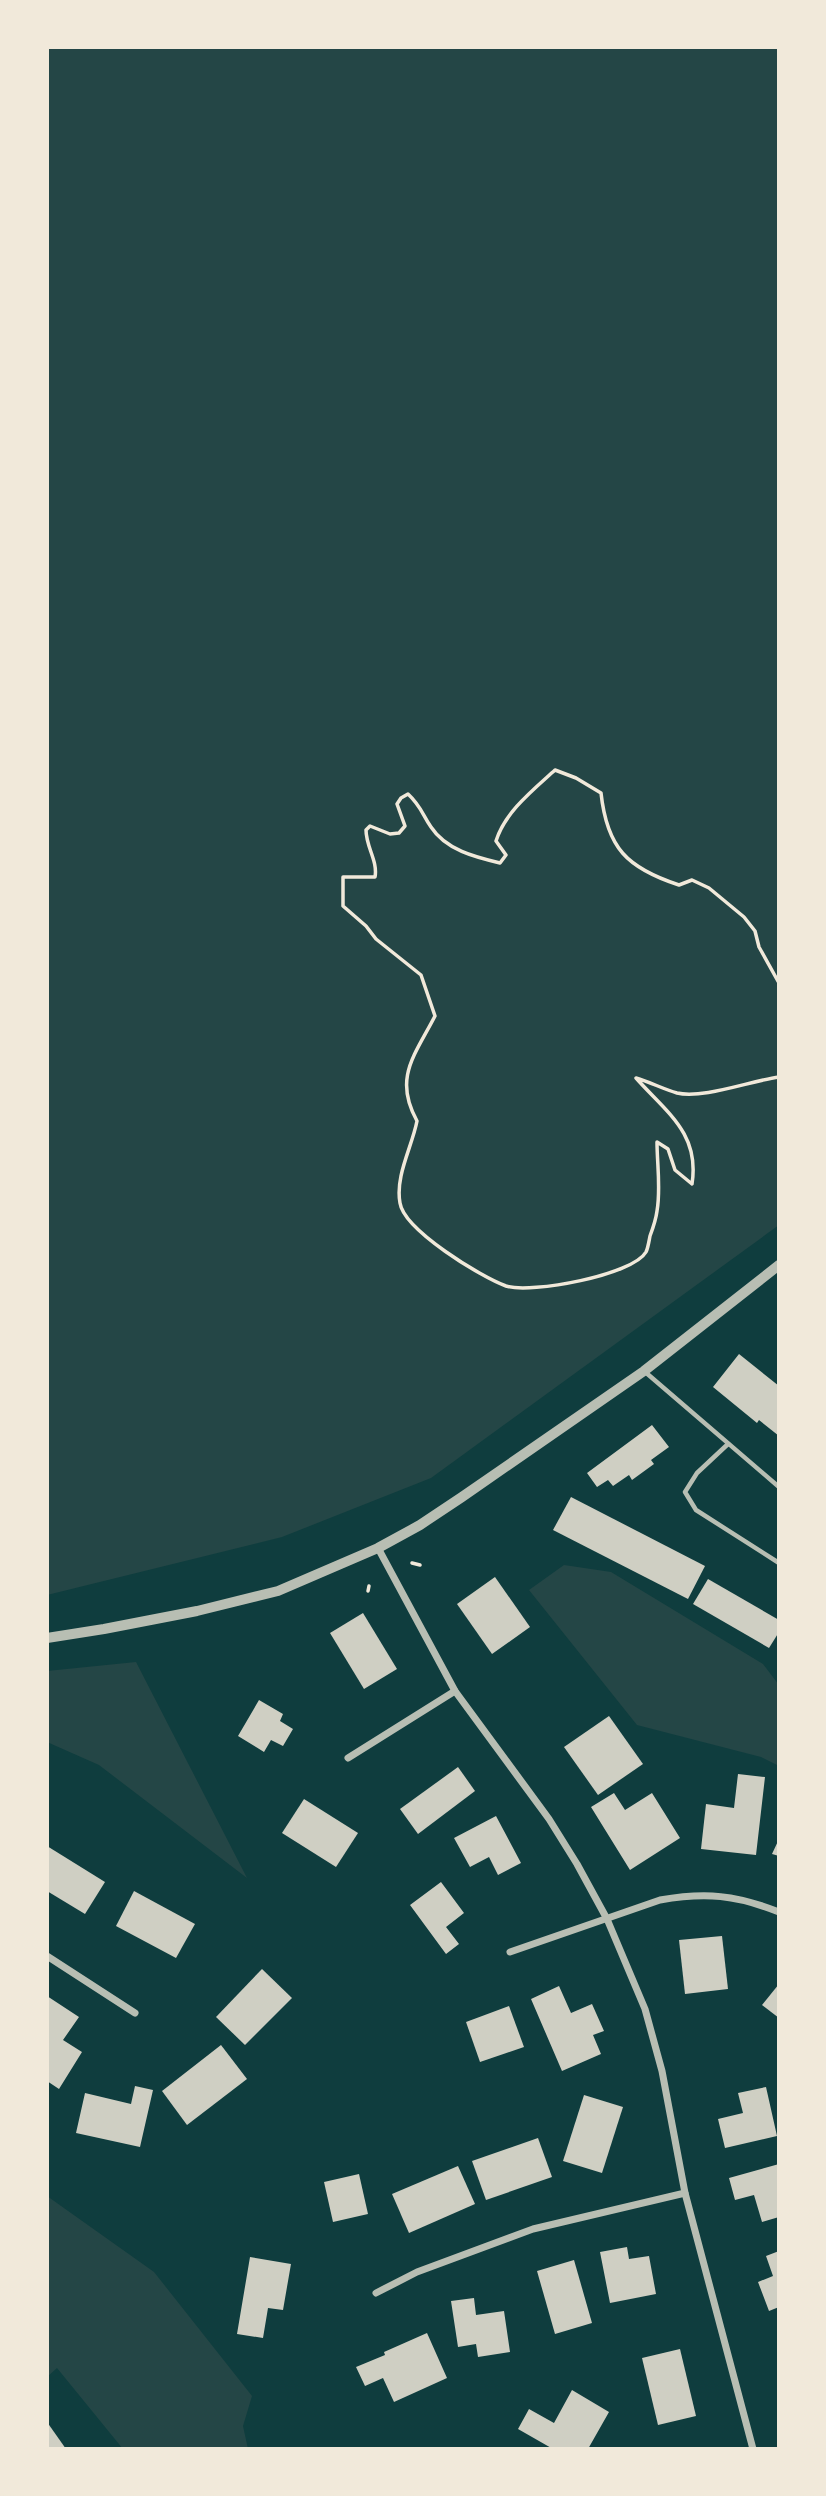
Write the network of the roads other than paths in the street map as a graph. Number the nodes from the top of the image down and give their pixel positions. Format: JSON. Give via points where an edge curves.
{"nodes":[{"id":1,"x":779,"y":1265,"type":"edge"},
{"id":2,"x":644,"y":1371,"type":"junction"},
{"id":3,"x":728,"y":1444,"type":"junction"},
{"id":4,"x":779,"y":1487,"type":"edge"},
{"id":5,"x":377,"y":1548,"type":"junction"},
{"id":6,"x":779,"y":1563,"type":"edge"},
{"id":7,"x":47,"y":1638,"type":"edge"},
{"id":8,"x":455,"y":1691,"type":"junction"},
{"id":9,"x":348,"y":1758,"type":"dead end"},
{"id":10,"x":779,"y":1912,"type":"edge"},
{"id":11,"x":607,"y":1919,"type":"junction"},
{"id":12,"x":510,"y":1952,"type":"dead end"},
{"id":13,"x":47,"y":1956,"type":"edge"},
{"id":14,"x":135,"y":2013,"type":"dead end"},
{"id":15,"x":685,"y":2193,"type":"junction"},
{"id":16,"x":376,"y":2293,"type":"dead end"},
{"id":17,"x":753,"y":2449,"type":"edge"}],
"edges":[{"from":1,"to":2,"type":"street"},
{"from":2,"to":3,"type":"lane"},
{"from":2,"to":5,"type":"street","via":[[462,1497]]},
{"from":3,"to":4,"type":"lane"},
{"from":3,"to":6,"type":"lane","via":[[697,1472],[685,1492],[696,1510]]},
{"from":5,"to":7,"type":"street","via":[[278,1591]]},
{"from":5,"to":8,"type":"street"},
{"from":8,"to":9,"type":"street"},
{"from":8,"to":11,"type":"street","via":[[549,1819]]},
{"from":10,"to":11,"type":"street","via":[[750,1900],[685,1896]]},
{"from":11,"to":12,"type":"street"},
{"from":11,"to":15,"type":"street","via":[[645,2009]]},
{"from":13,"to":14,"type":"street"},
{"from":15,"to":16,"type":"street","via":[[533,2229],[417,2272]]},
{"from":15,"to":17,"type":"street"}]}
